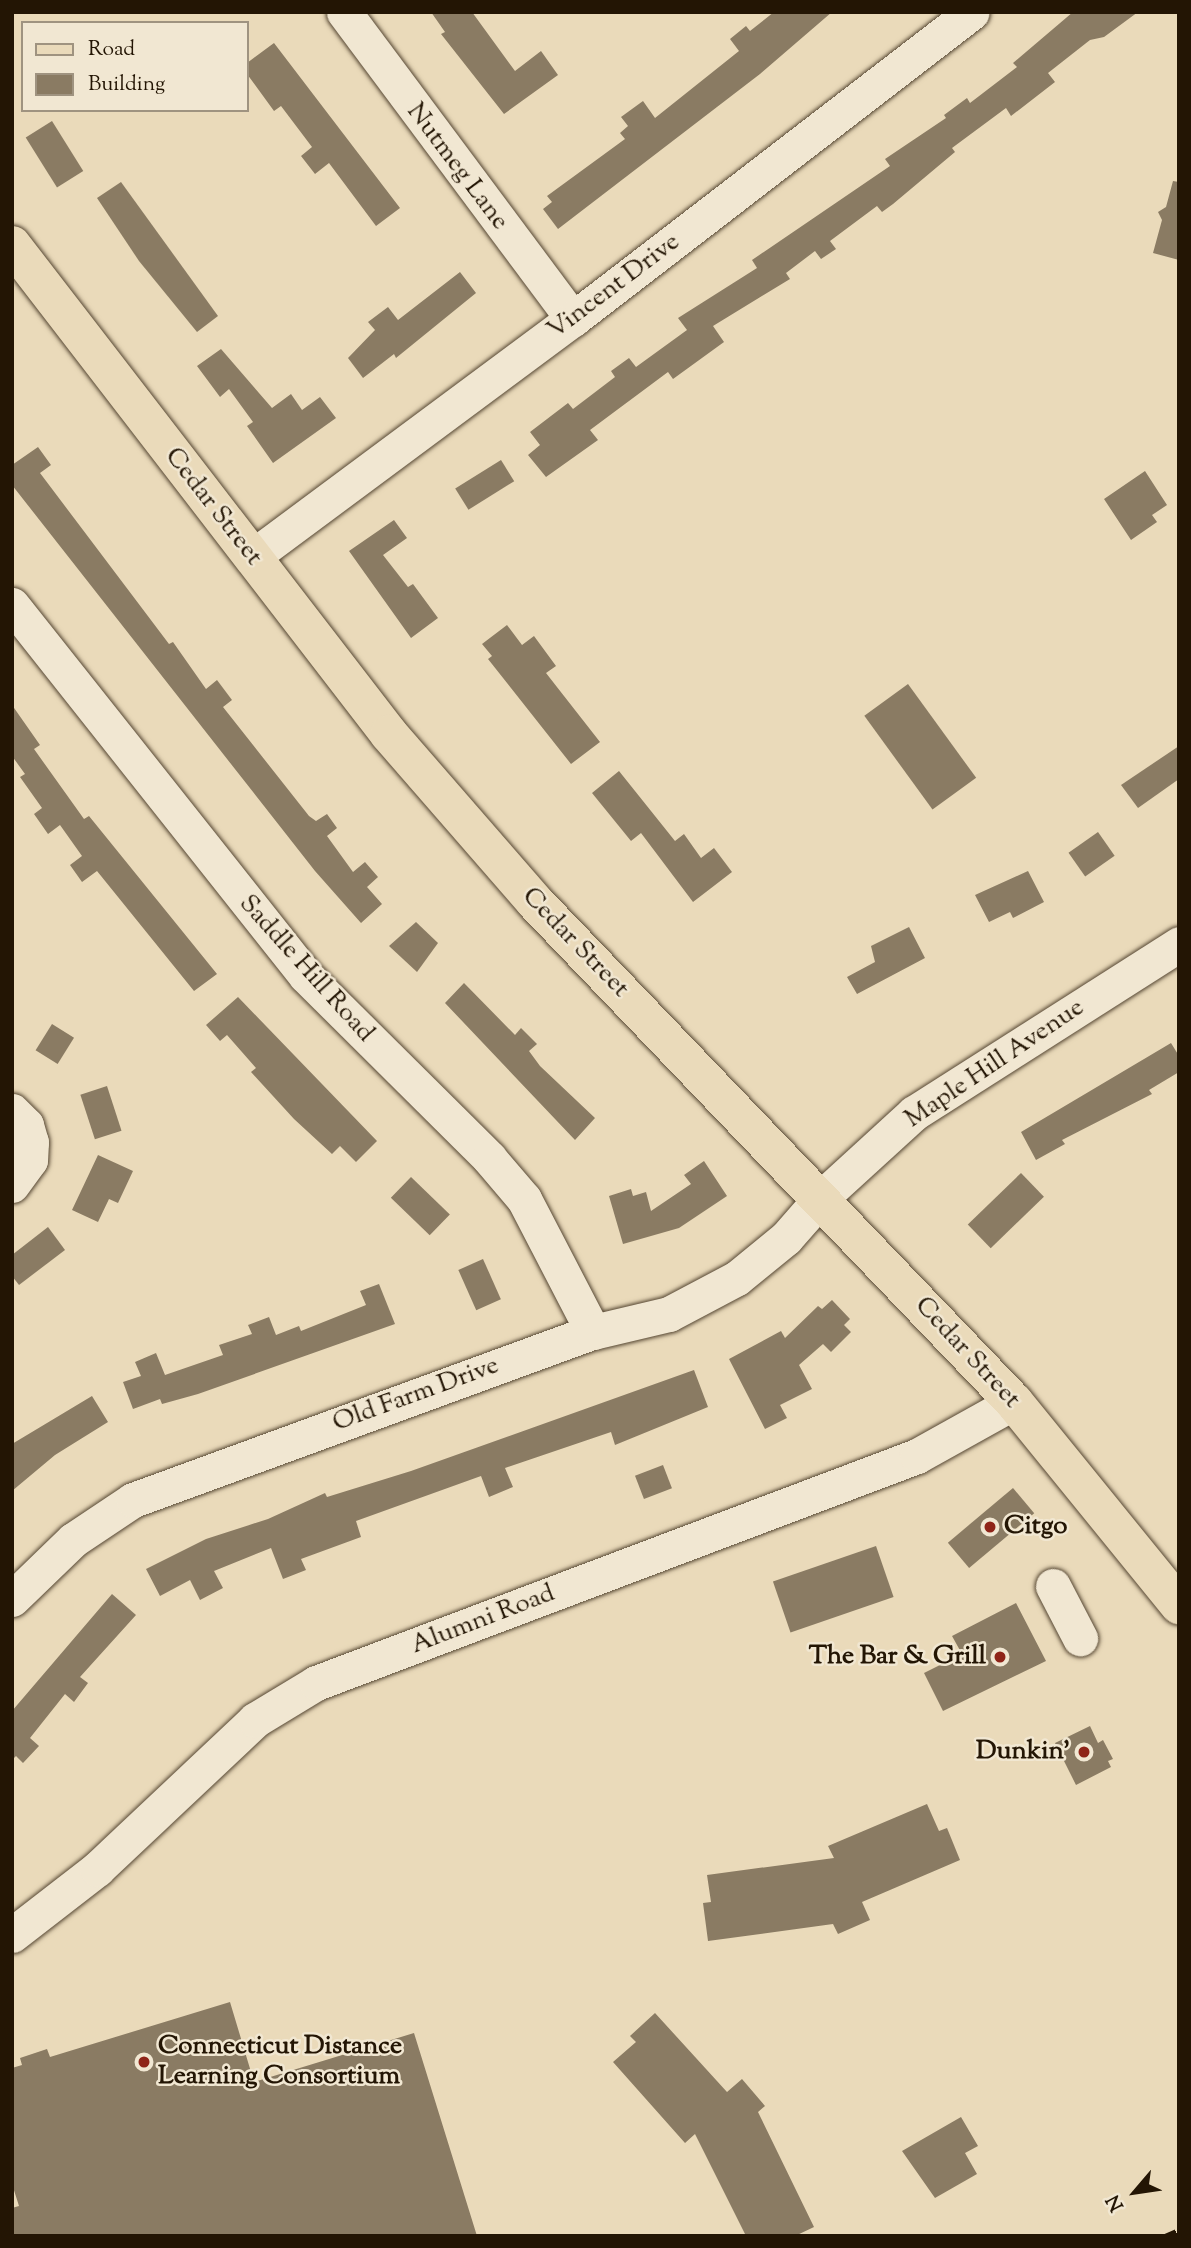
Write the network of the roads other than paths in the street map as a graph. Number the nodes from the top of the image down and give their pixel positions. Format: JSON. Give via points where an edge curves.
{"nodes":[{"id":1,"x":344,"y":12,"type":"edge"},
{"id":2,"x":972,"y":12,"type":"edge"},
{"id":3,"x":12,"y":245,"type":"edge"},
{"id":4,"x":573,"y":319,"type":"junction"},
{"id":5,"x":252,"y":557,"type":"junction"},
{"id":6,"x":17,"y":621,"type":"edge"},
{"id":7,"x":1179,"y":944,"type":"edge"},
{"id":8,"x":12,"y":1111,"type":"edge"},
{"id":9,"x":12,"y":1185,"type":"edge"},
{"id":10,"x":821,"y":1198,"type":"junction"},
{"id":11,"x":593,"y":1332,"type":"junction"},
{"id":12,"x":1014,"y":1402,"type":"junction"},
{"id":13,"x":1053,"y":1587,"type":"dead end"},
{"id":14,"x":14,"y":1592,"type":"edge"},
{"id":15,"x":1179,"y":1605,"type":"edge"},
{"id":16,"x":1080,"y":1638,"type":"dead end"},
{"id":17,"x":12,"y":1935,"type":"edge"}],
"edges":[{"from":1,"to":4,"type":"street","name":"Nutmeg Lane"},
{"from":2,"to":4,"type":"street","name":"Vincent Drive"},
{"from":3,"to":5,"type":"main road","name":"Cedar Street"},
{"from":4,"to":5,"type":"street","name":"Vincent Drive"},
{"from":5,"to":10,"type":"main road","name":"Cedar Street","via":[[389,734],[534,901]]},
{"from":6,"to":11,"type":"street","name":"Saddle Hill Road","via":[[306,976],[489,1158],[524,1199]]},
{"from":7,"to":10,"type":"street","name":"Maple Hill Avenue","via":[[914,1113]]},
{"from":8,"to":9,"type":"street","via":[[26,1125],[31,1142],[30,1160]]},
{"from":10,"to":11,"type":"street","name":"Old Farm Drive","via":[[786,1238],[737,1278],[669,1314]]},
{"from":10,"to":12,"type":"main road","name":"Cedar Street"},
{"from":11,"to":14,"type":"street","name":"Old Farm Drive","via":[[132,1500],[73,1540]]},
{"from":12,"to":15,"type":"main road","name":"Cedar Street"},
{"from":12,"to":17,"type":"street","name":"Alumni Road","via":[[917,1456],[316,1683],[255,1720],[97,1869]]},
{"from":13,"to":16,"type":"street"}]}
